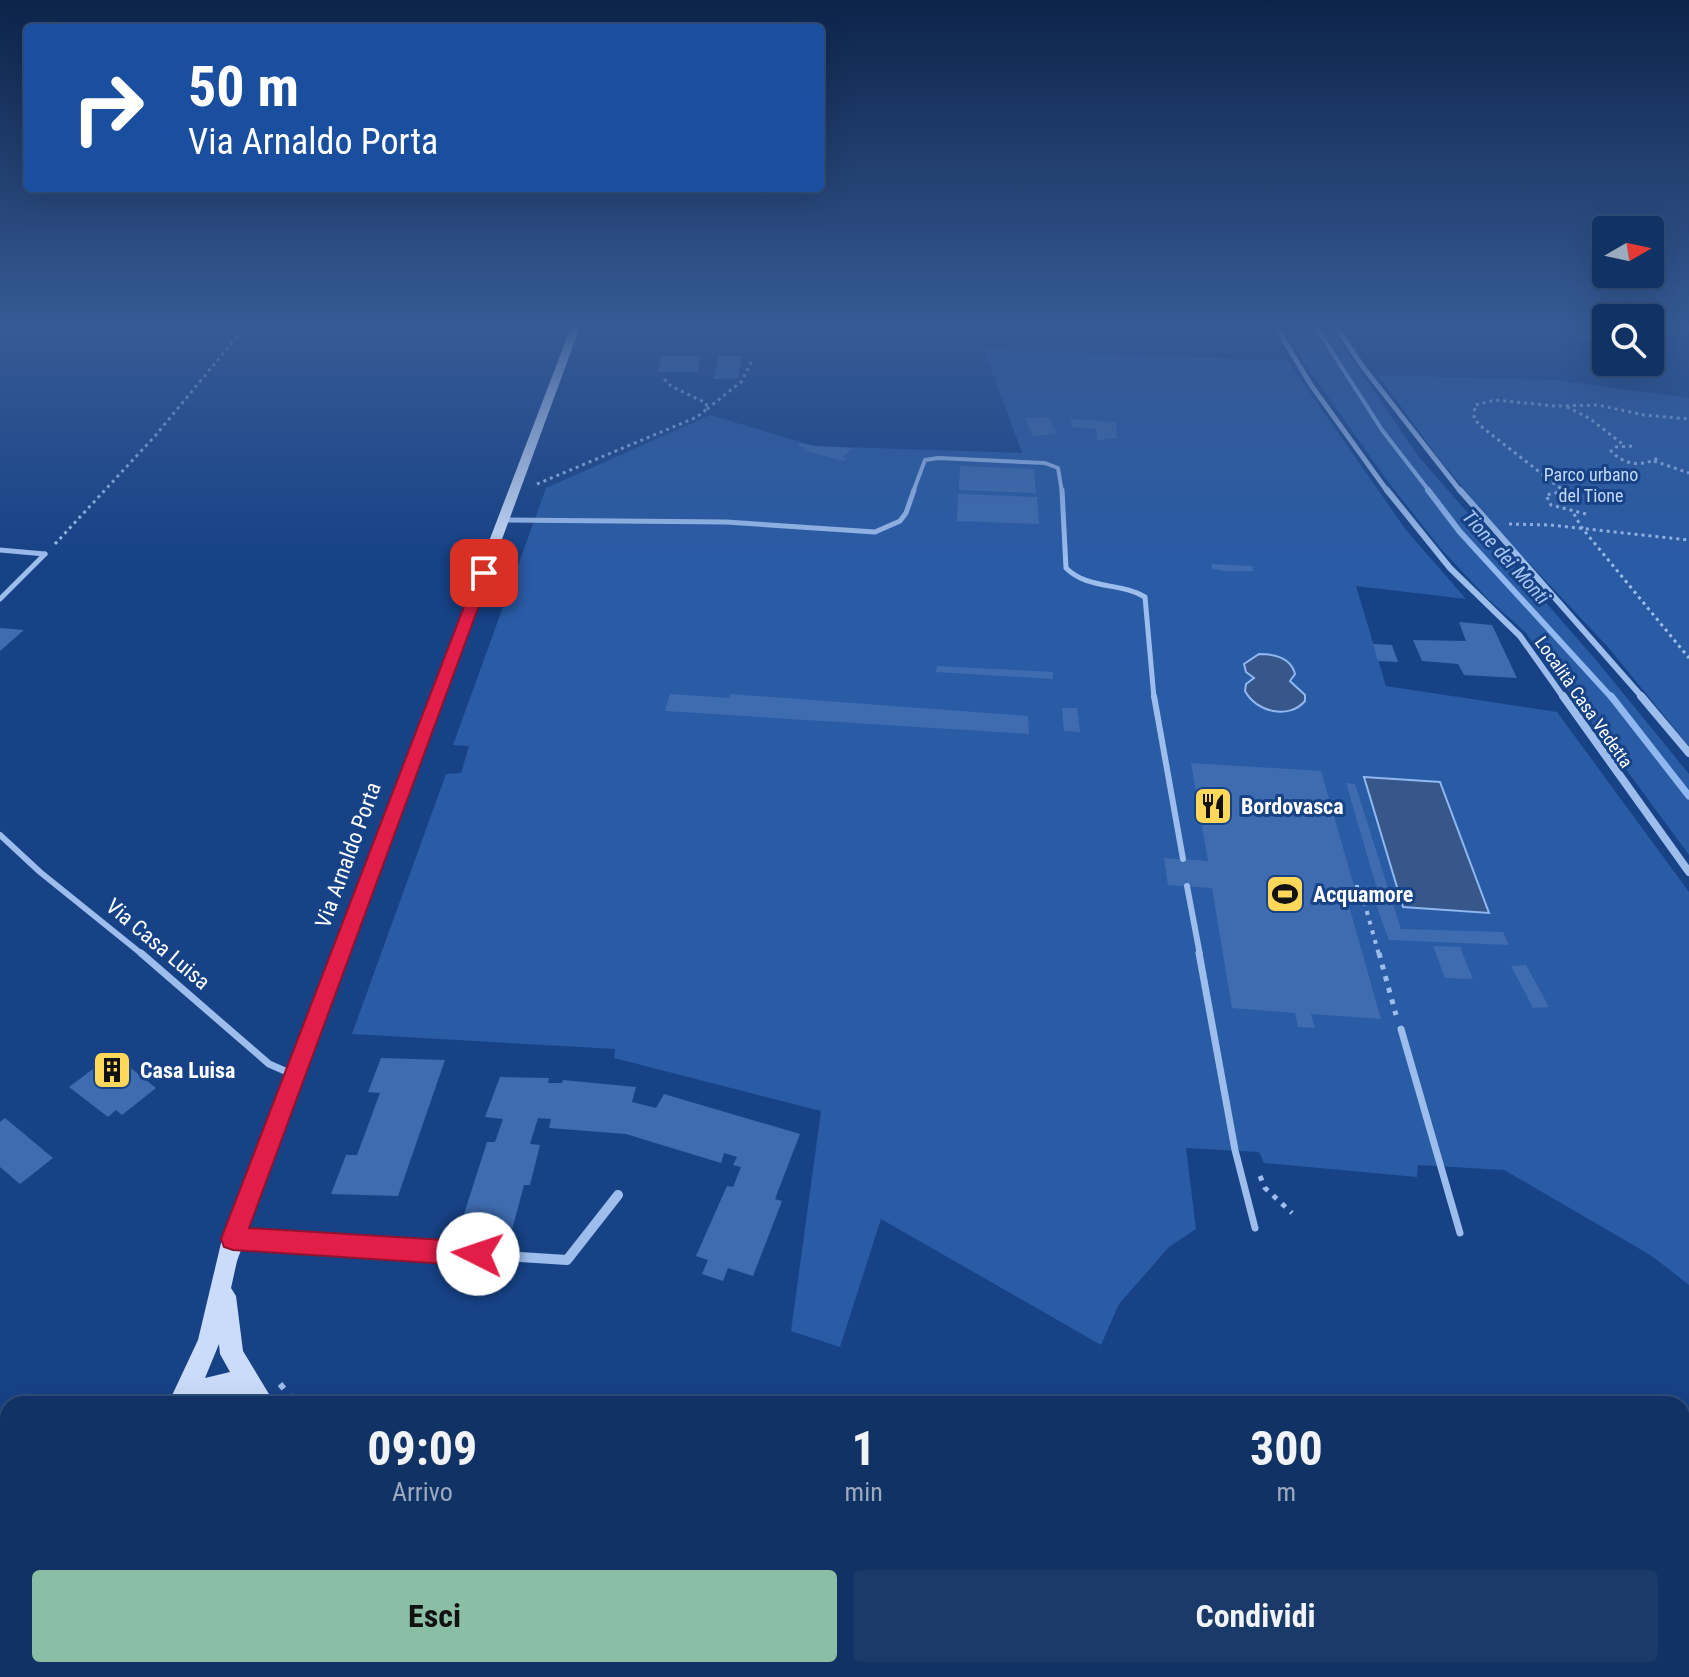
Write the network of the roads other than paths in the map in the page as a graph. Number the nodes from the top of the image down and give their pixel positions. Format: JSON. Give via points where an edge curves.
{"nodes":[{"id":1,"x":547,"y":405,"type":"edge"},
{"id":2,"x":1325,"y":405,"type":"edge"},
{"id":3,"x":1393,"y":405,"type":"edge"},
{"id":4,"x":504,"y":520,"type":"junction"},
{"id":5,"x":0,"y":550,"type":"edge"},
{"id":6,"x":0,"y":599,"type":"edge"},
{"id":7,"x":1689,"y":753,"type":"edge"},
{"id":8,"x":0,"y":835,"type":"edge"},
{"id":9,"x":1183,"y":859,"type":"dead end"},
{"id":10,"x":1689,"y":872,"type":"edge"},
{"id":11,"x":1187,"y":886,"type":"dead end"},
{"id":12,"x":1401,"y":1029,"type":"road end"},
{"id":13,"x":295,"y":1075,"type":"junction"},
{"id":14,"x":618,"y":1195,"type":"dead end"},
{"id":15,"x":1255,"y":1228,"type":"dead end"},
{"id":16,"x":1460,"y":1233,"type":"dead end"},
{"id":17,"x":233,"y":1239,"type":"junction"},
{"id":18,"x":224,"y":1262,"type":"junction"},
{"id":19,"x":185,"y":1396,"type":"edge"},
{"id":20,"x":195,"y":1396,"type":"edge"},
{"id":21,"x":257,"y":1396,"type":"edge"},
{"id":22,"x":257,"y":1396,"type":"edge"}],
"edges":[{"from":1,"to":4,"type":"street","name":"Via Arnaldo Porta"},
{"from":2,"to":10,"type":"street","name":"Località Casa Vedetta","via":[[1437,555],[1520,636]]},
{"from":3,"to":7,"type":"street","via":[[1486,524]]},
{"from":4,"to":9,"type":"lane","via":[[726,522],[875,532],[904,519],[925,460],[1045,463],[1058,468],[1066,568],[1072,577],[1134,589],[1145,597],[1156,714]]},
{"from":4,"to":13,"type":"street","name":"Via Arnaldo Porta"},
{"from":5,"to":6,"type":"lane","via":[[45,554]]},
{"from":8,"to":13,"type":"lane","name":"Via Casa Luisa","via":[[269,1064]]},
{"from":11,"to":15,"type":"lane","via":[[1235,1150]]},
{"from":12,"to":16,"type":"lane"},
{"from":13,"to":17,"type":"street","name":"Via Arnaldo Porta"},
{"from":14,"to":17,"type":"street","via":[[567,1260]]},
{"from":17,"to":18,"type":"street","name":"Via Arnaldo Porta"},
{"from":18,"to":19,"type":"street","name":"Via Arnaldo Porta","via":[[211,1332]]},
{"from":18,"to":21,"type":"street","via":[[232,1354]]},
{"from":20,"to":22,"type":"street","via":[[226,1383],[241,1384]]}]}
